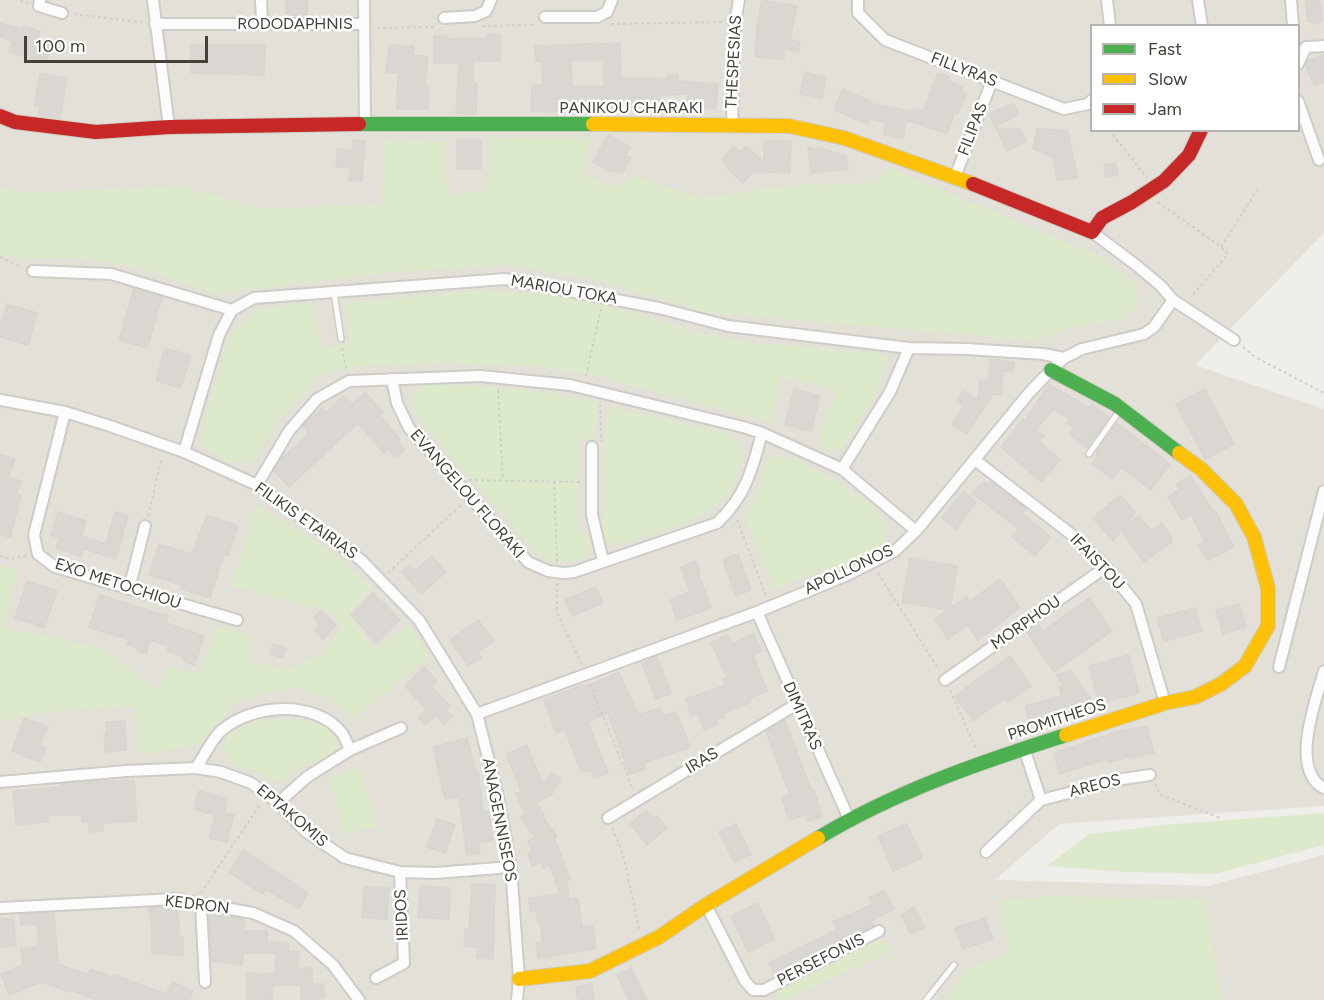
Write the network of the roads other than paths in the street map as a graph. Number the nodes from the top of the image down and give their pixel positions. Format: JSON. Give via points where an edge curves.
{"nodes":[{"id":1,"x":40,"y":0,"type":"edge"},
{"id":2,"x":153,"y":0,"type":"edge"},
{"id":3,"x":261,"y":0,"type":"edge"},
{"id":4,"x":364,"y":0,"type":"edge"},
{"id":5,"x":490,"y":0,"type":"edge"},
{"id":6,"x":612,"y":0,"type":"edge"},
{"id":7,"x":739,"y":0,"type":"edge"},
{"id":8,"x":858,"y":0,"type":"edge"},
{"id":9,"x":1107,"y":0,"type":"edge"},
{"id":10,"x":1198,"y":0,"type":"edge"},
{"id":11,"x":1291,"y":0,"type":"edge"},
{"id":12,"x":62,"y":13,"type":"road end"},
{"id":13,"x":545,"y":17,"type":"dead end"},
{"id":14,"x":444,"y":18,"type":"dead end"},
{"id":15,"x":262,"y":23,"type":"junction"},
{"id":16,"x":155,"y":24,"type":"junction"},
{"id":17,"x":364,"y":24,"type":"junction"},
{"id":18,"x":1110,"y":24,"type":"edge"},
{"id":19,"x":1202,"y":24,"type":"edge"},
{"id":20,"x":1293,"y":24,"type":"edge"},
{"id":21,"x":1302,"y":43,"type":"edge"},
{"id":22,"x":1324,"y":46,"type":"edge"},
{"id":23,"x":992,"y":81,"type":"junction"},
{"id":24,"x":1090,"y":102,"type":"edge"},
{"id":25,"x":1300,"y":104,"type":"edge"},
{"id":26,"x":0,"y":116,"type":"edge"},
{"id":27,"x":365,"y":124,"type":"junction"},
{"id":28,"x":732,"y":124,"type":"junction"},
{"id":29,"x":170,"y":127,"type":"junction"},
{"id":30,"x":1200,"y":132,"type":"edge"},
{"id":31,"x":1319,"y":160,"type":"dead end"},
{"id":32,"x":955,"y":177,"type":"junction"},
{"id":33,"x":1092,"y":232,"type":"junction"},
{"id":34,"x":33,"y":271,"type":"road end"},
{"id":35,"x":334,"y":292,"type":"junction"},
{"id":36,"x":1173,"y":300,"type":"junction"},
{"id":37,"x":232,"y":310,"type":"junction"},
{"id":38,"x":340,"y":339,"type":"road end"},
{"id":39,"x":1234,"y":340,"type":"road end"},
{"id":40,"x":909,"y":348,"type":"junction"},
{"id":41,"x":1064,"y":358,"type":"junction"},
{"id":42,"x":1051,"y":370,"type":"junction"},
{"id":43,"x":392,"y":379,"type":"junction"},
{"id":44,"x":0,"y":400,"type":"edge"},
{"id":45,"x":1121,"y":408,"type":"junction"},
{"id":46,"x":65,"y":412,"type":"junction"},
{"id":47,"x":762,"y":433,"type":"junction"},
{"id":48,"x":592,"y":447,"type":"road end"},
{"id":49,"x":184,"y":452,"type":"junction"},
{"id":50,"x":1089,"y":454,"type":"dead end"},
{"id":51,"x":975,"y":460,"type":"junction"},
{"id":52,"x":842,"y":469,"type":"junction"},
{"id":53,"x":257,"y":485,"type":"junction"},
{"id":54,"x":1324,"y":491,"type":"edge"},
{"id":55,"x":1322,"y":512,"type":"edge"},
{"id":56,"x":145,"y":526,"type":"road end"},
{"id":57,"x":916,"y":531,"type":"junction"},
{"id":58,"x":603,"y":561,"type":"junction"},
{"id":59,"x":1106,"y":567,"type":"junction"},
{"id":60,"x":129,"y":589,"type":"junction"},
{"id":61,"x":757,"y":612,"type":"junction"},
{"id":62,"x":237,"y":620,"type":"dead end"},
{"id":63,"x":1268,"y":626,"type":"junction"},
{"id":64,"x":1289,"y":633,"type":"junction"},
{"id":65,"x":1279,"y":667,"type":"dead end"},
{"id":66,"x":1324,"y":671,"type":"edge"},
{"id":67,"x":945,"y":680,"type":"road end"},
{"id":68,"x":1321,"y":696,"type":"edge"},
{"id":69,"x":1165,"y":703,"type":"junction"},
{"id":70,"x":797,"y":704,"type":"junction"},
{"id":71,"x":477,"y":714,"type":"junction"},
{"id":72,"x":401,"y":728,"type":"dead end"},
{"id":73,"x":1024,"y":748,"type":"junction"},
{"id":74,"x":350,"y":750,"type":"junction"},
{"id":75,"x":196,"y":768,"type":"junction"},
{"id":76,"x":1149,"y":775,"type":"road end"},
{"id":77,"x":0,"y":783,"type":"edge"},
{"id":78,"x":1324,"y":788,"type":"edge"},
{"id":79,"x":1041,"y":800,"type":"junction"},
{"id":80,"x":278,"y":803,"type":"junction"},
{"id":81,"x":608,"y":818,"type":"road end"},
{"id":82,"x":849,"y":819,"type":"junction"},
{"id":83,"x":986,"y":852,"type":"dead end"},
{"id":84,"x":511,"y":867,"type":"junction"},
{"id":85,"x":400,"y":872,"type":"junction"},
{"id":86,"x":198,"y":904,"type":"junction"},
{"id":87,"x":706,"y":905,"type":"junction"},
{"id":88,"x":0,"y":908,"type":"edge"},
{"id":89,"x":879,"y":931,"type":"dead end"},
{"id":90,"x":954,"y":965,"type":"dead end"},
{"id":91,"x":376,"y":978,"type":"dead end"},
{"id":92,"x":519,"y":979,"type":"junction"},
{"id":93,"x":205,"y":982,"type":"dead end"},
{"id":94,"x":359,"y":1000,"type":"edge"},
{"id":95,"x":517,"y":1000,"type":"edge"},
{"id":96,"x":926,"y":1000,"type":"edge"}],
"edges":[{"from":1,"to":12,"type":"street","via":[[39,6]]},
{"from":2,"to":16,"type":"street"},
{"from":3,"to":15,"type":"street"},
{"from":4,"to":17,"type":"street"},
{"from":5,"to":14,"type":"street","via":[[486,11],[475,16]]},
{"from":6,"to":13,"type":"street","via":[[607,12],[597,17]]},
{"from":7,"to":28,"type":"street","name":"THESPESIAS"},
{"from":8,"to":23,"type":"street","name":"FILLYRAS","via":[[858,13],[885,40]]},
{"from":9,"to":18,"type":"street"},
{"from":10,"to":19,"type":"street"},
{"from":11,"to":20,"type":"street"},
{"from":15,"to":16,"type":"street","name":"RODODAPHNIS"},
{"from":15,"to":17,"type":"street","name":"RODODAPHNIS"},
{"from":16,"to":29,"type":"street"},
{"from":17,"to":27,"type":"street"},
{"from":21,"to":22,"type":"street"},
{"from":23,"to":24,"type":"street","name":"FILLYRAS","via":[[1064,109]]},
{"from":23,"to":32,"type":"street","name":"FILIPAS"},
{"from":25,"to":31,"type":"street"},
{"from":26,"to":29,"type":"street","name":"PANIKOU CHARAKI","via":[[15,122],[96,132]]},
{"from":27,"to":28,"type":"street","name":"PANIKOU CHARAKI"},
{"from":27,"to":29,"type":"street","name":"PANIKOU CHARAKI"},
{"from":28,"to":32,"type":"street","name":"PANIKOU CHARAKI","via":[[789,126],[844,138]]},
{"from":30,"to":33,"type":"street","via":[[1189,155],[1164,181],[1102,218]]},
{"from":32,"to":33,"type":"street","name":"PANIKOU CHARAKI"},
{"from":33,"to":36,"type":"street","via":[[1136,265]]},
{"from":34,"to":37,"type":"street","via":[[111,274]]},
{"from":35,"to":37,"type":"street","name":"MARIOU TOKA","via":[[254,298]]},
{"from":35,"to":38,"type":"lane"},
{"from":35,"to":40,"type":"street","name":"MARIOU TOKA","via":[[505,279],[659,308],[728,326]]},
{"from":36,"to":39,"type":"street"},
{"from":36,"to":41,"type":"street","name":"APOLLONOS","via":[[1154,327],[1144,334],[1082,349]]},
{"from":37,"to":49,"type":"street","via":[[219,335]]},
{"from":40,"to":41,"type":"street","name":"MARIOU TOKA"},
{"from":40,"to":52,"type":"street","via":[[890,392]]},
{"from":41,"to":42,"type":"street","name":"APOLLONOS"},
{"from":42,"to":45,"type":"street","name":"PROMITHEOS"},
{"from":42,"to":51,"type":"street","name":"APOLLONOS"},
{"from":43,"to":47,"type":"street","via":[[481,376],[570,385]]},
{"from":43,"to":53,"type":"street","via":[[349,381],[317,399],[289,431]]},
{"from":43,"to":58,"type":"street","name":"EVANGELOU FLORAKI","via":[[397,403],[409,428],[528,562],[548,571],[574,572]]},
{"from":44,"to":46,"type":"street","name":"FILIKIS ETAIRIAS"},
{"from":45,"to":50,"type":"lane"},
{"from":45,"to":63,"type":"street","name":"PROMITHEOS","via":[[1201,469],[1236,504],[1254,537],[1268,588]]},
{"from":46,"to":49,"type":"street","name":"FILIKIS ETAIRIAS"},
{"from":46,"to":60,"type":"street","name":"EXO METOCHIOU","via":[[34,535],[38,554],[55,567]]},
{"from":47,"to":52,"type":"street"},
{"from":47,"to":58,"type":"street","name":"EVANGELOU FLORAKI","via":[[745,488],[731,510],[717,522]]},
{"from":48,"to":58,"type":"street","via":[[592,515]]},
{"from":49,"to":53,"type":"street","name":"FILIKIS ETAIRIAS"},
{"from":51,"to":57,"type":"street","name":"APOLLONOS"},
{"from":51,"to":59,"type":"street","name":"IFAISTOU","via":[[1076,538]]},
{"from":52,"to":57,"type":"street"},
{"from":53,"to":71,"type":"street","name":"FILIKIS ETAIRIAS","via":[[361,560],[381,580],[419,620]]},
{"from":54,"to":55,"type":"street"},
{"from":55,"to":64,"type":"street"},
{"from":56,"to":60,"type":"street"},
{"from":57,"to":61,"type":"street","name":"APOLLONOS","via":[[895,551],[872,563]]},
{"from":59,"to":67,"type":"street","name":"MORPHOU"},
{"from":59,"to":69,"type":"street","name":"IFAISTOU","via":[[1136,604]]},
{"from":60,"to":62,"type":"street","name":"EXO METOCHIOU"},
{"from":61,"to":70,"type":"street","name":"DIMITRAS"},
{"from":61,"to":71,"type":"street","name":"APOLLONOS"},
{"from":63,"to":64,"type":"street"},
{"from":63,"to":69,"type":"street","name":"PROMITHEOS","via":[[1245,666],[1221,684],[1195,697]]},
{"from":64,"to":65,"type":"street"},
{"from":66,"to":68,"type":"street"},
{"from":68,"to":78,"type":"street","via":[[1307,738],[1306,765]]},
{"from":69,"to":73,"type":"street","name":"PROMITHEOS"},
{"from":70,"to":81,"type":"street","name":"IRAS"},
{"from":70,"to":82,"type":"street","name":"DIMITRAS"},
{"from":71,"to":84,"type":"street","name":"ANAGENNISEOS"},
{"from":72,"to":74,"type":"street"},
{"from":73,"to":79,"type":"street"},
{"from":73,"to":82,"type":"street","name":"PROMITHEOS","via":[[933,780]]},
{"from":74,"to":75,"type":"street","via":[[342,734],[328,722],[302,710],[251,713],[221,730]]},
{"from":74,"to":80,"type":"street","via":[[308,777]]},
{"from":75,"to":77,"type":"street","name":"EPTAKOMIS"},
{"from":75,"to":80,"type":"street","name":"EPTAKOMIS","via":[[251,783]]},
{"from":76,"to":79,"type":"street","name":"AREOS"},
{"from":79,"to":83,"type":"street","name":"AREOS"},
{"from":80,"to":85,"type":"street","name":"EPTAKOMIS","via":[[305,831],[345,858]]},
{"from":82,"to":87,"type":"street","name":"PROMITHEOS"},
{"from":84,"to":85,"type":"street","name":"EPTAKOMIS"},
{"from":84,"to":92,"type":"street","name":"ANAGENNISEOS"},
{"from":85,"to":91,"type":"street","name":"IRIDOS","via":[[404,963]]},
{"from":86,"to":88,"type":"street","name":"KEDRON","via":[[175,899]]},
{"from":86,"to":93,"type":"street"},
{"from":86,"to":94,"type":"street","name":"KEDRON","via":[[253,913],[294,931],[333,965]]},
{"from":87,"to":89,"type":"street","name":"PERSEFONIS","via":[[753,990],[764,990]]},
{"from":87,"to":92,"type":"street","name":"PROMITHEOS","via":[[659,937],[590,971]]},
{"from":90,"to":96,"type":"lane"},
{"from":92,"to":95,"type":"street","name":"ANAGENNISEOS"}]}
